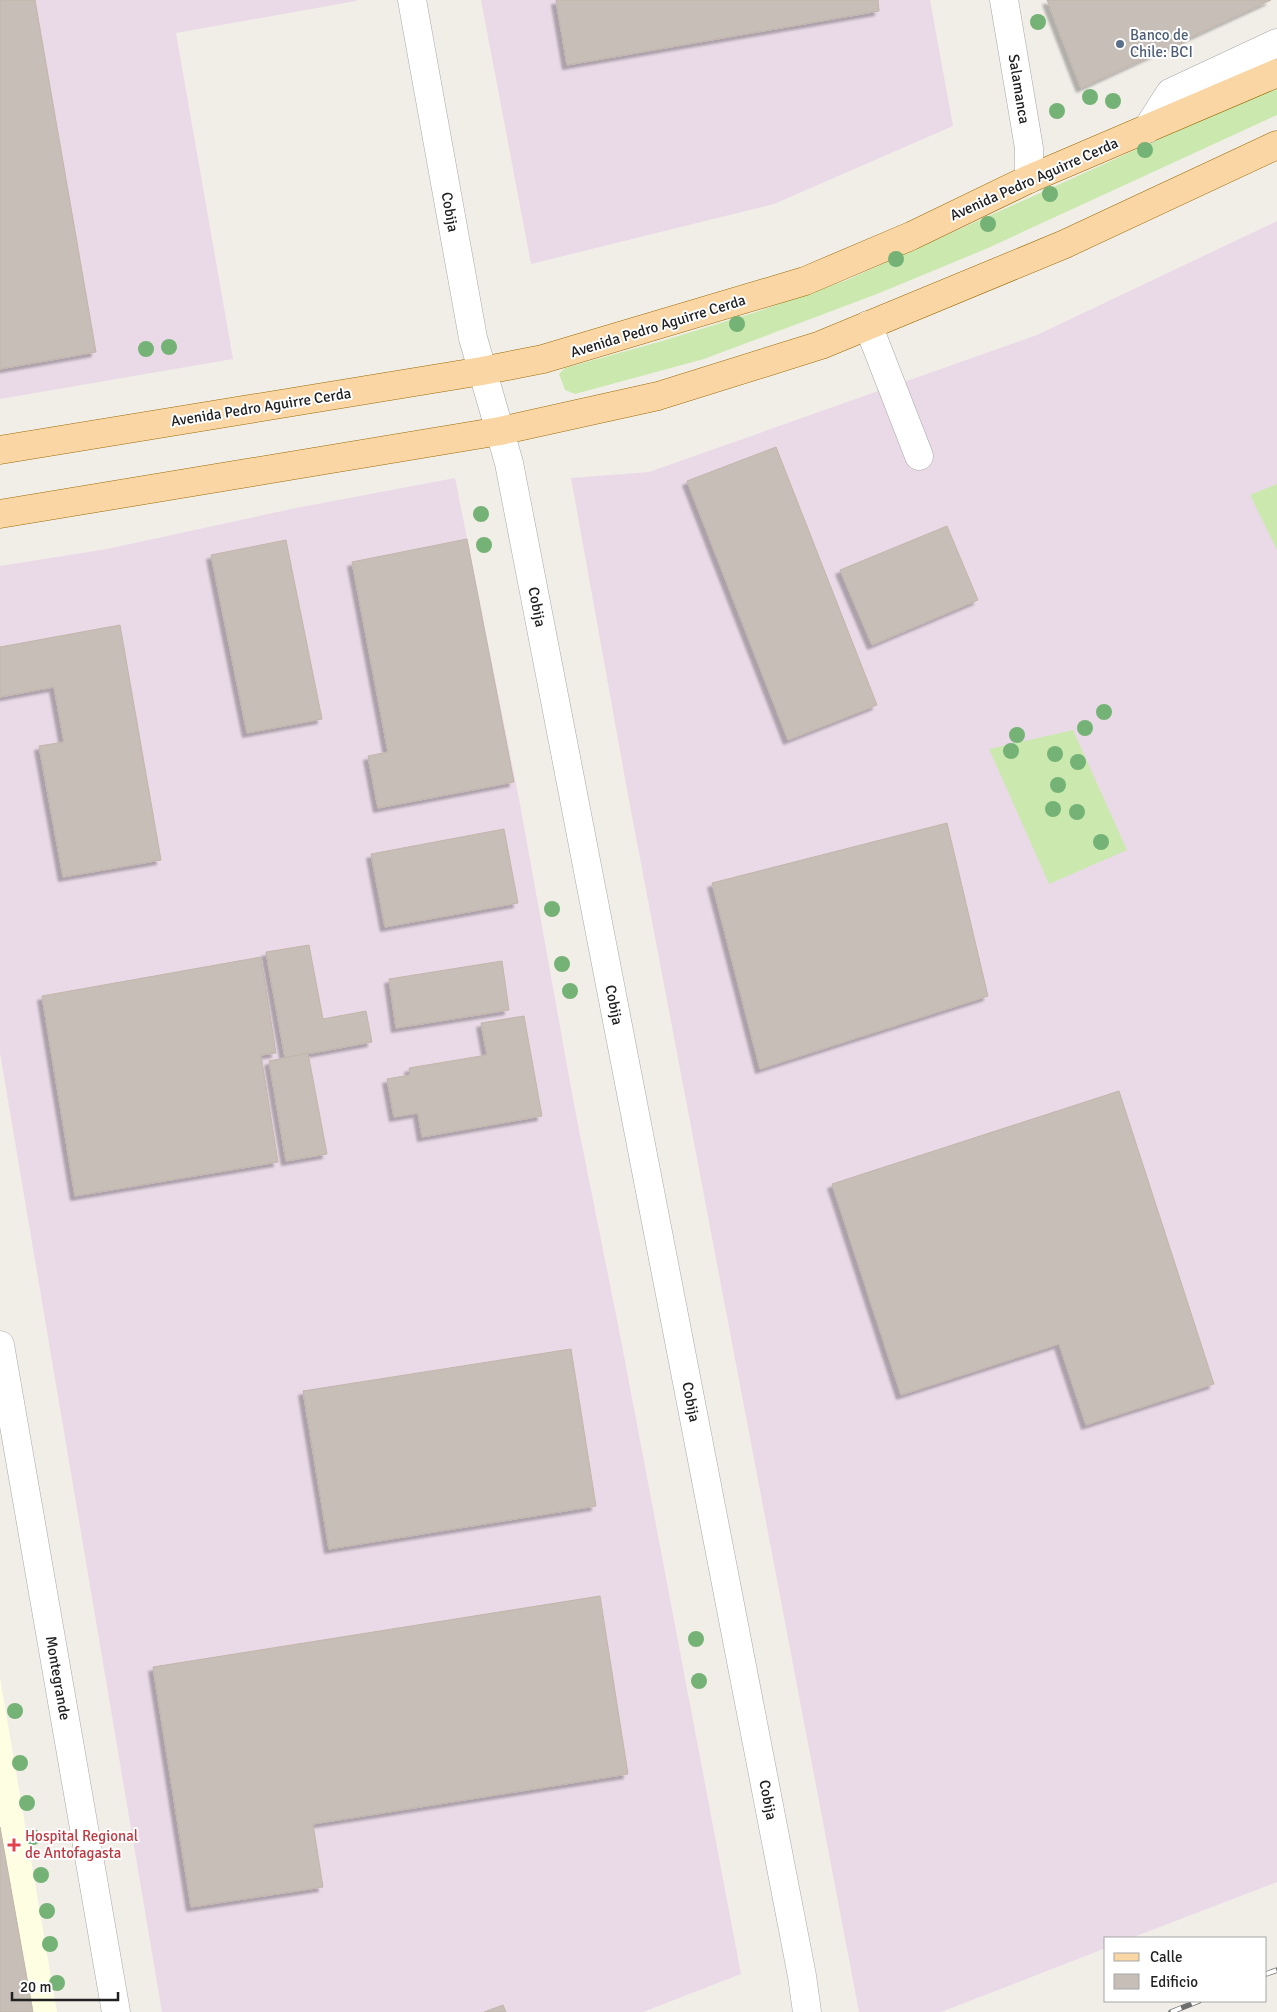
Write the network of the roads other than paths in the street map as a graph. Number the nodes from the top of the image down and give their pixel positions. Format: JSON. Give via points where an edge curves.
{"nodes":[{"id":1,"x":412,"y":0,"type":"edge"},
{"id":2,"x":1004,"y":0,"type":"edge"},
{"id":3,"x":1277,"y":43,"type":"edge"},
{"id":4,"x":1277,"y":73,"type":"edge"},
{"id":5,"x":1147,"y":129,"type":"junction"},
{"id":6,"x":1277,"y":145,"type":"edge"},
{"id":7,"x":1029,"y":179,"type":"junction"},
{"id":8,"x":868,"y":325,"type":"junction"},
{"id":9,"x":482,"y":371,"type":"junction"},
{"id":10,"x":500,"y":432,"type":"junction"},
{"id":11,"x":0,"y":450,"type":"edge"},
{"id":12,"x":919,"y":456,"type":"dead end"},
{"id":13,"x":0,"y":514,"type":"edge"},
{"id":14,"x":0,"y":1345,"type":"edge"},
{"id":15,"x":116,"y":2012,"type":"edge"},
{"id":16,"x":807,"y":2012,"type":"edge"}],
"edges":[{"from":1,"to":9,"type":"street","name":"Cobija","via":[[473,338]]},
{"from":2,"to":7,"type":"street","name":"Salamanca","via":[[1028,148]]},
{"from":3,"to":5,"type":"street","via":[[1170,93]]},
{"from":4,"to":5,"type":"main road","name":"Avenida Pedro Aguirre Cerda"},
{"from":5,"to":7,"type":"main road","name":"Avenida Pedro Aguirre Cerda"},
{"from":6,"to":8,"type":"main road","via":[[1065,244]]},
{"from":7,"to":9,"type":"main road","name":"Avenida Pedro Aguirre Cerda","via":[[911,236],[805,281],[543,359]]},
{"from":8,"to":10,"type":"main road","via":[[821,344],[658,396]]},
{"from":8,"to":12,"type":"street"},
{"from":9,"to":10,"type":"street","name":"Cobija"},
{"from":9,"to":11,"type":"main road","name":"Avenida Pedro Aguirre Cerda"},
{"from":10,"to":13,"type":"main road"},
{"from":10,"to":16,"type":"street","name":"Cobija","via":[[509,462],[799,1957]]},
{"from":14,"to":15,"type":"street","name":"Montegrande"}]}
